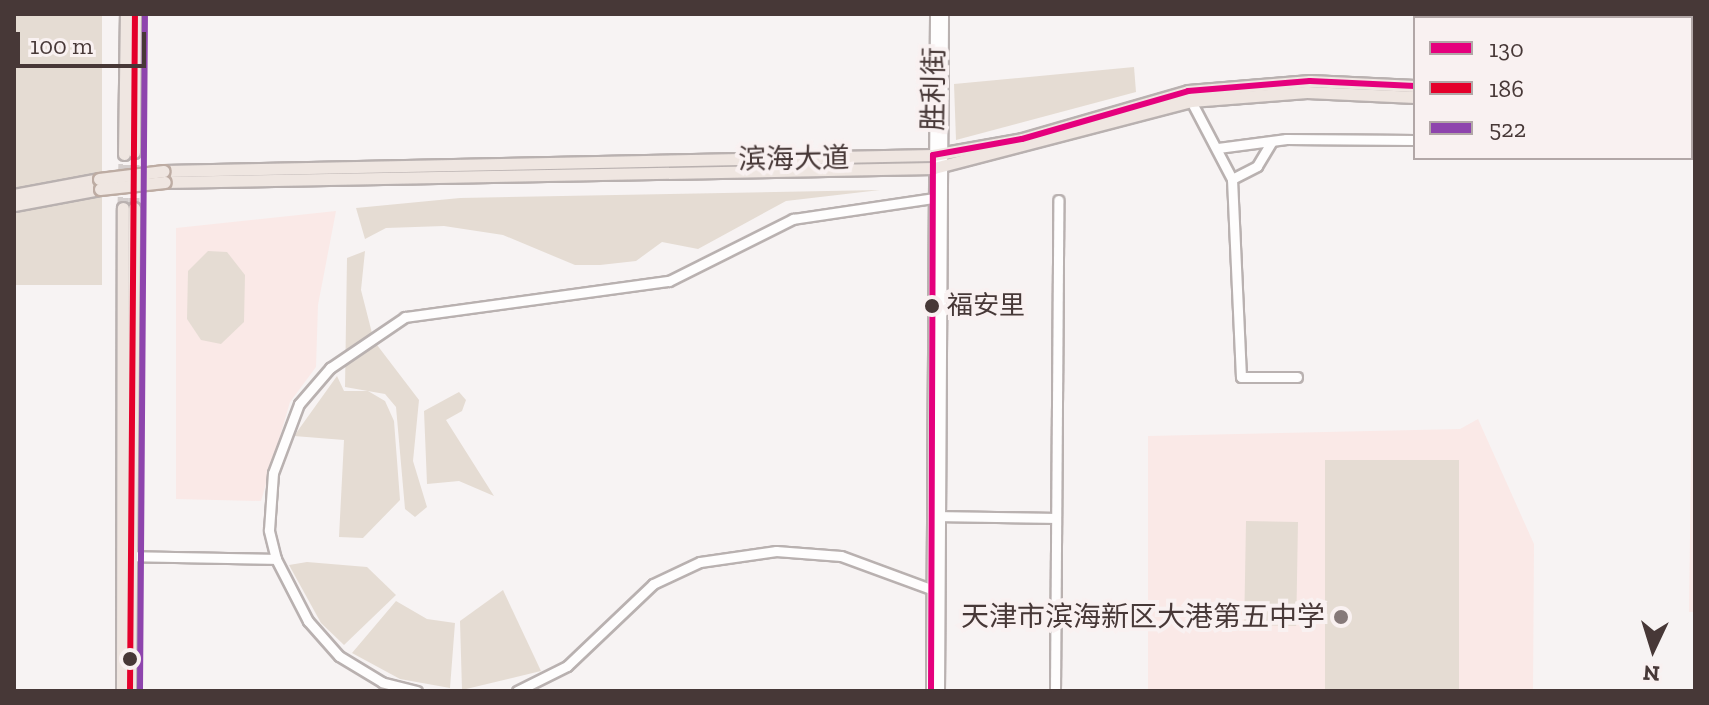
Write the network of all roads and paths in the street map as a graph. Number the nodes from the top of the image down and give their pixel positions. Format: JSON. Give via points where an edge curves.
{"nodes":[{"id":1,"x":126,"y":14,"type":"edge"},
{"id":2,"x":135,"y":14,"type":"edge"},
{"id":3,"x":939,"y":16,"type":"edge"},
{"id":4,"x":1413,"y":86,"type":"edge"},
{"id":5,"x":1413,"y":97,"type":"edge"},
{"id":6,"x":1191,"y":101,"type":"junction"},
{"id":7,"x":1413,"y":140,"type":"edge"},
{"id":8,"x":1272,"y":141,"type":"junction"},
{"id":9,"x":1218,"y":148,"type":"junction"},
{"id":10,"x":937,"y":154,"type":"junction"},
{"id":11,"x":938,"y":168,"type":"junction"},
{"id":12,"x":164,"y":177,"type":"junction"},
{"id":13,"x":1232,"y":179,"type":"junction"},
{"id":14,"x":100,"y":184,"type":"junction"},
{"id":15,"x":14,"y":195,"type":"edge"},
{"id":16,"x":933,"y":198,"type":"junction"},
{"id":17,"x":1058,"y":200,"type":"dead end"},
{"id":18,"x":14,"y":205,"type":"edge"},
{"id":19,"x":129,"y":208,"type":"tunnel mouth"},
{"id":20,"x":1297,"y":377,"type":"dead end"},
{"id":21,"x":936,"y":516,"type":"junction"},
{"id":22,"x":1054,"y":518,"type":"junction"},
{"id":23,"x":127,"y":556,"type":"junction"},
{"id":24,"x":276,"y":559,"type":"junction"},
{"id":25,"x":936,"y":591,"type":"junction"},
{"id":26,"x":122,"y":691,"type":"edge"},
{"id":27,"x":130,"y":691,"type":"edge"},
{"id":28,"x":417,"y":691,"type":"edge"},
{"id":29,"x":517,"y":691,"type":"edge"},
{"id":30,"x":931,"y":691,"type":"edge"},
{"id":31,"x":939,"y":691,"type":"edge"},
{"id":32,"x":1055,"y":691,"type":"edge"}],
"edges":[{"from":1,"to":2,"type":"main road","via":[[129,153]]},
{"from":3,"to":10,"type":"street","name":"胜利街"},
{"from":4,"to":10,"type":"main road","name":"滨海大道","via":[[1310,81],[1188,91]]},
{"from":5,"to":6,"type":"main road","name":"滨海大道","via":[[1307,92]]},
{"from":6,"to":9,"type":"street"},
{"from":6,"to":11,"type":"main road","name":"滨海大道"},
{"from":7,"to":8,"type":"street"},
{"from":8,"to":9,"type":"street"},
{"from":8,"to":13,"type":"street","via":[[1257,166]]},
{"from":9,"to":13,"type":"street"},
{"from":10,"to":11,"type":"street","name":"胜利街"},
{"from":10,"to":12,"type":"main road","name":"滨海大道"},
{"from":11,"to":12,"type":"main road","name":"滨海大道","via":[[350,180]]},
{"from":11,"to":16,"type":"street","name":"胜利街"},
{"from":11,"to":21,"type":"street","name":"胜利街"},
{"from":12,"to":14,"type":"main road","bridge":true},
{"from":13,"to":20,"type":"street","via":[[1241,377]]},
{"from":14,"to":15,"type":"main road"},
{"from":14,"to":18,"type":"main road"},
{"from":16,"to":21,"type":"street","name":"胜利街"},
{"from":16,"to":24,"type":"street","via":[[793,219],[669,281],[405,317],[366,338],[299,404],[273,473],[269,530]]},
{"from":17,"to":22,"type":"street"},
{"from":19,"to":23,"type":"main road"},
{"from":21,"to":22,"type":"street"},
{"from":21,"to":25,"type":"street","name":"胜利街"},
{"from":22,"to":32,"type":"street"},
{"from":23,"to":24,"type":"street"},
{"from":23,"to":26,"type":"main road"},
{"from":23,"to":27,"type":"main road"},
{"from":24,"to":28,"type":"street","via":[[308,621],[339,656],[382,682]]},
{"from":25,"to":29,"type":"street","via":[[841,556],[776,551],[700,562],[653,584],[567,666]]},
{"from":25,"to":30,"type":"street","name":"胜利街"},
{"from":25,"to":31,"type":"street","name":"胜利街"}]}
